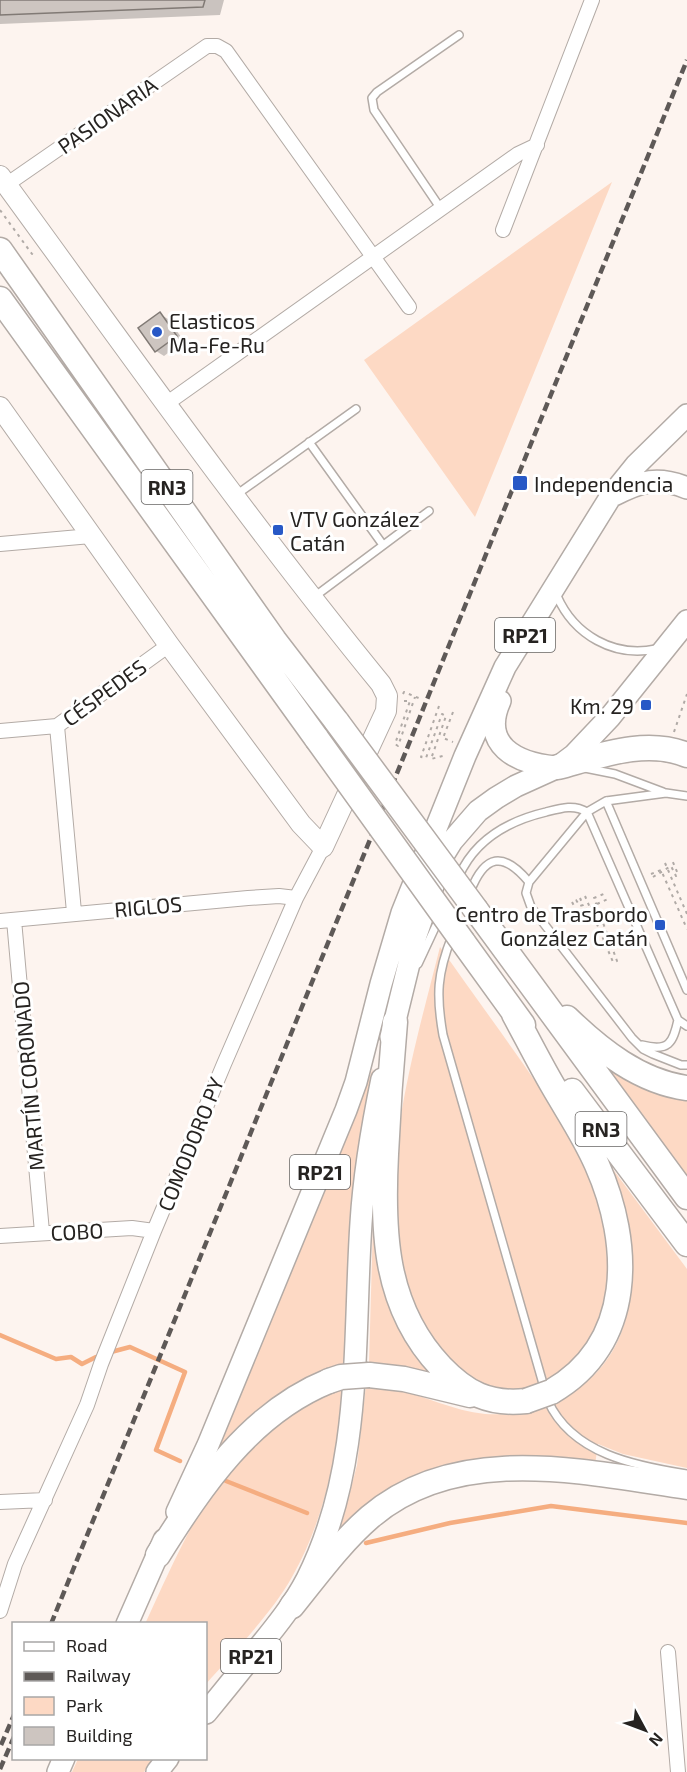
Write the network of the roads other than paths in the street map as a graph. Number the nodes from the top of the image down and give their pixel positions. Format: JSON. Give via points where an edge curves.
{"nodes":[{"id":1,"x":592,"y":0,"type":"edge"},
{"id":2,"x":459,"y":35,"type":"dead end"},
{"id":3,"x":537,"y":145,"type":"junction"},
{"id":4,"x":3,"y":180,"type":"edge"},
{"id":5,"x":441,"y":209,"type":"junction"},
{"id":6,"x":503,"y":230,"type":"dead end"},
{"id":7,"x":0,"y":250,"type":"edge"},
{"id":8,"x":373,"y":257,"type":"junction"},
{"id":9,"x":0,"y":299,"type":"edge"},
{"id":10,"x":409,"y":307,"type":"dead end"},
{"id":11,"x":166,"y":405,"type":"junction"},
{"id":12,"x":0,"y":407,"type":"edge"},
{"id":13,"x":356,"y":409,"type":"dead end"},
{"id":14,"x":687,"y":415,"type":"edge"},
{"id":15,"x":309,"y":442,"type":"junction"},
{"id":16,"x":687,"y":488,"type":"edge"},
{"id":17,"x":234,"y":496,"type":"junction"},
{"id":18,"x":611,"y":496,"type":"junction"},
{"id":19,"x":429,"y":511,"type":"dead end"},
{"id":20,"x":91,"y":536,"type":"junction"},
{"id":21,"x":0,"y":544,"type":"edge"},
{"id":22,"x":383,"y":544,"type":"junction"},
{"id":23,"x":571,"y":561,"type":"junction"},
{"id":24,"x":557,"y":596,"type":"junction"},
{"id":25,"x":312,"y":598,"type":"junction"},
{"id":26,"x":687,"y":621,"type":"edge"},
{"id":27,"x":169,"y":645,"type":"junction"},
{"id":28,"x":667,"y":647,"type":"junction"},
{"id":29,"x":57,"y":726,"type":"junction"},
{"id":30,"x":0,"y":731,"type":"edge"},
{"id":31,"x":678,"y":752,"type":"edge"},
{"id":32,"x":556,"y":767,"type":"junction"},
{"id":33,"x":666,"y":793,"type":"junction"},
{"id":34,"x":687,"y":796,"type":"edge"},
{"id":35,"x":606,"y":801,"type":"junction"},
{"id":36,"x":587,"y":812,"type":"junction"},
{"id":37,"x":323,"y":847,"type":"junction"},
{"id":38,"x":529,"y":882,"type":"junction"},
{"id":39,"x":452,"y":890,"type":"dead end"},
{"id":40,"x":296,"y":898,"type":"junction"},
{"id":41,"x":447,"y":901,"type":"dead end"},
{"id":42,"x":467,"y":910,"type":"junction"},
{"id":43,"x":74,"y":912,"type":"junction"},
{"id":44,"x":7,"y":920,"type":"edge"},
{"id":45,"x":519,"y":969,"type":"junction"},
{"id":46,"x":687,"y":990,"type":"edge"},
{"id":47,"x":514,"y":1014,"type":"junction"},
{"id":48,"x":396,"y":1016,"type":"junction"},
{"id":49,"x":678,"y":1020,"type":"junction"},
{"id":50,"x":687,"y":1026,"type":"edge"},
{"id":51,"x":637,"y":1043,"type":"junction"},
{"id":52,"x":687,"y":1065,"type":"edge"},
{"id":53,"x":687,"y":1088,"type":"edge"},
{"id":54,"x":687,"y":1197,"type":"edge"},
{"id":55,"x":154,"y":1231,"type":"junction"},
{"id":56,"x":42,"y":1232,"type":"junction"},
{"id":57,"x":0,"y":1236,"type":"edge"},
{"id":58,"x":687,"y":1244,"type":"edge"},
{"id":59,"x":481,"y":1397,"type":"junction"},
{"id":60,"x":687,"y":1474,"type":"edge"},
{"id":61,"x":687,"y":1487,"type":"edge"},
{"id":62,"x":45,"y":1500,"type":"junction"},
{"id":63,"x":0,"y":1502,"type":"edge"},
{"id":64,"x":158,"y":1555,"type":"junction"},
{"id":65,"x":292,"y":1606,"type":"junction"},
{"id":66,"x":0,"y":1611,"type":"edge"},
{"id":67,"x":127,"y":1622,"type":"edge"},
{"id":68,"x":668,"y":1652,"type":"dead end"},
{"id":69,"x":207,"y":1710,"type":"edge"},
{"id":70,"x":166,"y":1760,"type":"edge"},
{"id":71,"x":157,"y":1772,"type":"edge"},
{"id":72,"x":678,"y":1772,"type":"edge"}],
"edges":[{"from":1,"to":3,"type":"street"},
{"from":2,"to":5,"type":"lane","via":[[372,98],[374,110]]},
{"from":3,"to":5,"type":"street","via":[[518,154]]},
{"from":3,"to":6,"type":"street"},
{"from":4,"to":8,"type":"street","name":"PASIONARIA","via":[[207,46],[217,45],[226,51]]},
{"from":4,"to":11,"type":"street"},
{"from":5,"to":8,"type":"street"},
{"from":7,"to":42,"type":"highway","number":"RN3","bridge":true},
{"from":8,"to":10,"type":"street"},
{"from":8,"to":11,"type":"street"},
{"from":9,"to":47,"type":"highway","number":"RN3","bridge":true},
{"from":11,"to":17,"type":"street"},
{"from":12,"to":20,"type":"street"},
{"from":13,"to":15,"type":"lane"},
{"from":14,"to":18,"type":"main road","number":"RP21","via":[[641,459]]},
{"from":15,"to":17,"type":"lane"},
{"from":15,"to":22,"type":"lane"},
{"from":16,"to":18,"type":"main road","via":[[651,480]]},
{"from":17,"to":25,"type":"street"},
{"from":18,"to":23,"type":"main road","number":"RP21"},
{"from":19,"to":22,"type":"lane"},
{"from":20,"to":21,"type":"street"},
{"from":20,"to":27,"type":"street"},
{"from":22,"to":25,"type":"lane"},
{"from":23,"to":24,"type":"main road"},
{"from":23,"to":64,"type":"main road","number":"RP21","via":[[505,667],[468,748],[402,913],[346,1110],[208,1445]]},
{"from":24,"to":28,"type":"lane","via":[[579,628],[603,644],[640,652]]},
{"from":24,"to":32,"type":"main road","via":[[513,672],[494,719],[495,736],[507,751],[528,762]]},
{"from":25,"to":37,"type":"street","name":"COMODORO PY","via":[[387,696],[386,711]]},
{"from":26,"to":28,"type":"main road","number":"RP21"},
{"from":27,"to":29,"type":"street","name":"CÉSPEDES"},
{"from":27,"to":37,"type":"street","via":[[301,824]]},
{"from":28,"to":32,"type":"main road","number":"RP21","via":[[603,724],[574,755]]},
{"from":29,"to":30,"type":"street","name":"CÉSPEDES"},
{"from":29,"to":43,"type":"street"},
{"from":31,"to":32,"type":"highway","via":[[628,749]]},
{"from":32,"to":33,"type":"lane","via":[[597,770]]},
{"from":32,"to":48,"type":"main road","number":"RP21","via":[[496,798],[478,811],[452,841],[416,934]]},
{"from":33,"to":34,"type":"lane"},
{"from":33,"to":35,"type":"lane"},
{"from":35,"to":36,"type":"lane"},
{"from":35,"to":46,"type":"lane"},
{"from":36,"to":38,"type":"lane"},
{"from":36,"to":39,"type":"lane","via":[[572,807],[555,809],[500,828],[473,853]]},
{"from":36,"to":49,"type":"lane"},
{"from":37,"to":40,"type":"street","name":"COMODORO PY"},
{"from":38,"to":42,"type":"lane","via":[[509,862],[494,861],[473,883]]},
{"from":38,"to":51,"type":"lane","via":[[526,893],[531,907]]},
{"from":40,"to":43,"type":"street","name":"RIGLOS","via":[[279,896]]},
{"from":40,"to":55,"type":"street","name":"COMODORO PY"},
{"from":41,"to":48,"type":"lane"},
{"from":42,"to":45,"type":"highway","number":"RN3"},
{"from":42,"to":60,"type":"lane","via":[[439,975],[443,1035],[548,1401],[566,1427],[605,1454]]},
{"from":43,"to":44,"type":"street","name":"RIGLOS"},
{"from":44,"to":56,"type":"street","name":"MARTÍN CORONADO"},
{"from":45,"to":53,"type":"highway","via":[[572,1023],[614,1058],[661,1083]]},
{"from":45,"to":54,"type":"highway","number":"RN3"},
{"from":47,"to":58,"type":"highway","number":"RN3"},
{"from":47,"to":59,"type":"highway","bridge":true,"via":[[598,1167],[612,1212],[620,1289],[607,1334],[584,1369],[568,1383],[526,1401]]},
{"from":48,"to":59,"type":"highway","via":[[383,1206],[393,1280],[420,1341],[448,1374]]},
{"from":48,"to":65,"type":"main road","number":"RP21","via":[[366,1164],[355,1386],[344,1467],[327,1533]]},
{"from":49,"to":50,"type":"lane"},
{"from":49,"to":51,"type":"lane","via":[[670,1043],[657,1048]]},
{"from":51,"to":52,"type":"lane","via":[[664,1059]]},
{"from":55,"to":56,"type":"street","name":"COBO","via":[[132,1228]]},
{"from":55,"to":62,"type":"street","name":"COMODORO PY","via":[[87,1405]]},
{"from":56,"to":57,"type":"street","name":"COBO"},
{"from":59,"to":64,"type":"highway","bridge":true,"via":[[369,1374],[329,1380],[291,1399],[252,1430],[202,1488]]},
{"from":61,"to":65,"type":"highway","via":[[560,1470],[508,1469],[432,1481],[412,1489],[371,1516]]},
{"from":62,"to":63,"type":"street"},
{"from":62,"to":66,"type":"street","name":"COMODORO PY","via":[[15,1564]]},
{"from":64,"to":67,"type":"main road","number":"RP21"},
{"from":65,"to":69,"type":"main road","number":"RP21"},
{"from":68,"to":72,"type":"street"},
{"from":70,"to":71,"type":"main road"}]}
